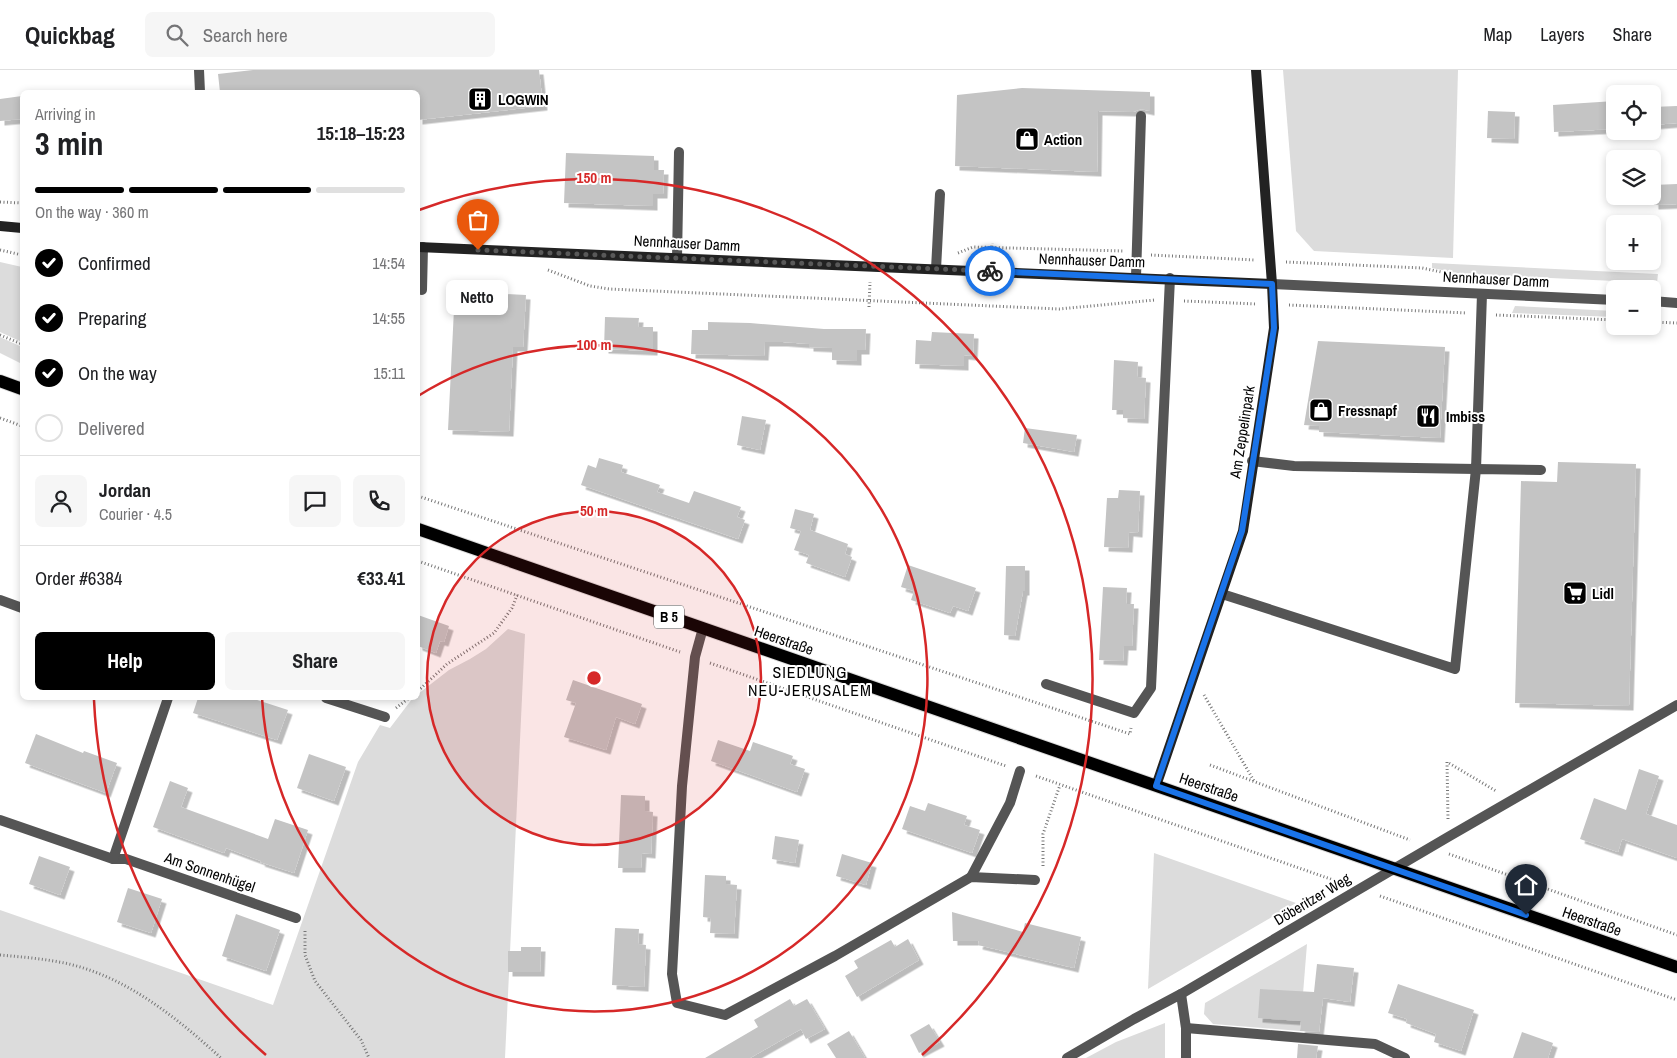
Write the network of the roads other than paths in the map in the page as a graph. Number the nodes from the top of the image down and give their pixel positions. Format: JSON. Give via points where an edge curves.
{"nodes":[{"id":1,"x":198,"y":70,"type":"edge"},
{"id":2,"x":1256,"y":70,"type":"edge"},
{"id":3,"x":200,"y":90,"type":"edge"},
{"id":4,"x":1141,"y":116,"type":"dead end"},
{"id":5,"x":680,"y":152,"type":"dead end"},
{"id":6,"x":940,"y":194,"type":"dead end"},
{"id":7,"x":0,"y":226,"type":"edge"},
{"id":8,"x":20,"y":228,"type":"edge"},
{"id":9,"x":420,"y":247,"type":"edge"},
{"id":10,"x":677,"y":258,"type":"junction"},
{"id":11,"x":936,"y":269,"type":"junction"},
{"id":12,"x":1136,"y":277,"type":"junction"},
{"id":13,"x":1170,"y":278,"type":"junction"},
{"id":14,"x":1272,"y":284,"type":"junction"},
{"id":15,"x":422,"y":290,"type":"dead end"},
{"id":16,"x":1482,"y":294,"type":"junction"},
{"id":17,"x":1606,"y":300,"type":"edge"},
{"id":18,"x":1661,"y":302,"type":"edge"},
{"id":19,"x":1677,"y":302,"type":"edge"},
{"id":20,"x":0,"y":380,"type":"edge"},
{"id":21,"x":20,"y":388,"type":"edge"},
{"id":22,"x":1252,"y":461,"type":"junction"},
{"id":23,"x":1476,"y":469,"type":"junction"},
{"id":24,"x":1541,"y":470,"type":"dead end"},
{"id":25,"x":420,"y":530,"type":"edge"},
{"id":26,"x":1222,"y":594,"type":"junction"},
{"id":27,"x":0,"y":600,"type":"edge"},
{"id":28,"x":20,"y":607,"type":"edge"},
{"id":29,"x":702,"y":628,"type":"junction"},
{"id":30,"x":1046,"y":684,"type":"dead end"},
{"id":31,"x":167,"y":700,"type":"edge"},
{"id":32,"x":332,"y":700,"type":"edge"},
{"id":33,"x":1677,"y":705,"type":"edge"},
{"id":34,"x":385,"y":718,"type":"dead end"},
{"id":35,"x":1020,"y":770,"type":"road end"},
{"id":36,"x":1156,"y":786,"type":"junction"},
{"id":37,"x":0,"y":820,"type":"edge"},
{"id":38,"x":113,"y":859,"type":"junction"},
{"id":39,"x":1394,"y":869,"type":"junction"},
{"id":40,"x":971,"y":876,"type":"junction"},
{"id":41,"x":1035,"y":880,"type":"road end"},
{"id":42,"x":296,"y":918,"type":"dead end"},
{"id":43,"x":1677,"y":967,"type":"edge"},
{"id":44,"x":1181,"y":994,"type":"junction"},
{"id":45,"x":1186,"y":1028,"type":"junction"},
{"id":46,"x":1067,"y":1058,"type":"edge"},
{"id":47,"x":1186,"y":1058,"type":"edge"},
{"id":48,"x":1405,"y":1058,"type":"edge"}],
"edges":[{"from":1,"to":3,"type":"street"},
{"from":2,"to":14,"type":"main road","name":"Am Zeppelinpark"},
{"from":4,"to":12,"type":"street"},
{"from":5,"to":10,"type":"street"},
{"from":6,"to":11,"type":"street"},
{"from":7,"to":8,"type":"main road"},
{"from":9,"to":10,"type":"main road","name":"Nennhauser Damm"},
{"from":9,"to":15,"type":"street"},
{"from":10,"to":11,"type":"main road","name":"Nennhauser Damm"},
{"from":11,"to":12,"type":"main road","name":"Nennhauser Damm"},
{"from":12,"to":13,"type":"main road","name":"Nennhauser Damm"},
{"from":13,"to":14,"type":"main road","name":"Nennhauser Damm"},
{"from":13,"to":30,"type":"street","via":[[1151,688],[1134,713]]},
{"from":14,"to":16,"type":"street","name":"Nennhauser Damm"},
{"from":14,"to":22,"type":"main road","name":"Am Zeppelinpark","via":[[1274,328]]},
{"from":16,"to":17,"type":"street","name":"Nennhauser Damm"},
{"from":16,"to":23,"type":"street"},
{"from":18,"to":19,"type":"street"},
{"from":20,"to":21,"type":"main road"},
{"from":22,"to":23,"type":"street","via":[[1294,466]]},
{"from":22,"to":26,"type":"main road","name":"Am Zeppelinpark","via":[[1242,531]]},
{"from":23,"to":24,"type":"street"},
{"from":23,"to":26,"type":"street","via":[[1455,668]]},
{"from":25,"to":29,"type":"main road","name":"Heerstraße","number":"B 5"},
{"from":26,"to":36,"type":"main road","name":"Am Zeppelinpark"},
{"from":27,"to":28,"type":"street"},
{"from":29,"to":36,"type":"main road","name":"Heerstraße","number":"B 5"},
{"from":29,"to":40,"type":"street","via":[[695,657],[682,786],[672,974],[677,1003],[725,1015],[835,956]]},
{"from":31,"to":38,"type":"street"},
{"from":32,"to":34,"type":"street"},
{"from":33,"to":39,"type":"street","name":"Döberitzer Weg"},
{"from":35,"to":40,"type":"street","via":[[1010,803]]},
{"from":36,"to":39,"type":"main road","name":"Heerstraße","number":"B 5"},
{"from":37,"to":38,"type":"street","name":"Am Sonnenhügel"},
{"from":38,"to":42,"type":"street","name":"Am Sonnenhügel","via":[[126,859]]},
{"from":39,"to":43,"type":"main road","name":"Heerstraße","number":"B 5"},
{"from":39,"to":44,"type":"street","name":"Döberitzer Weg"},
{"from":40,"to":41,"type":"street"},
{"from":44,"to":45,"type":"street"},
{"from":44,"to":46,"type":"street","name":"Döberitzer Weg"},
{"from":45,"to":47,"type":"street"},
{"from":45,"to":48,"type":"street","via":[[1375,1044]]}]}
